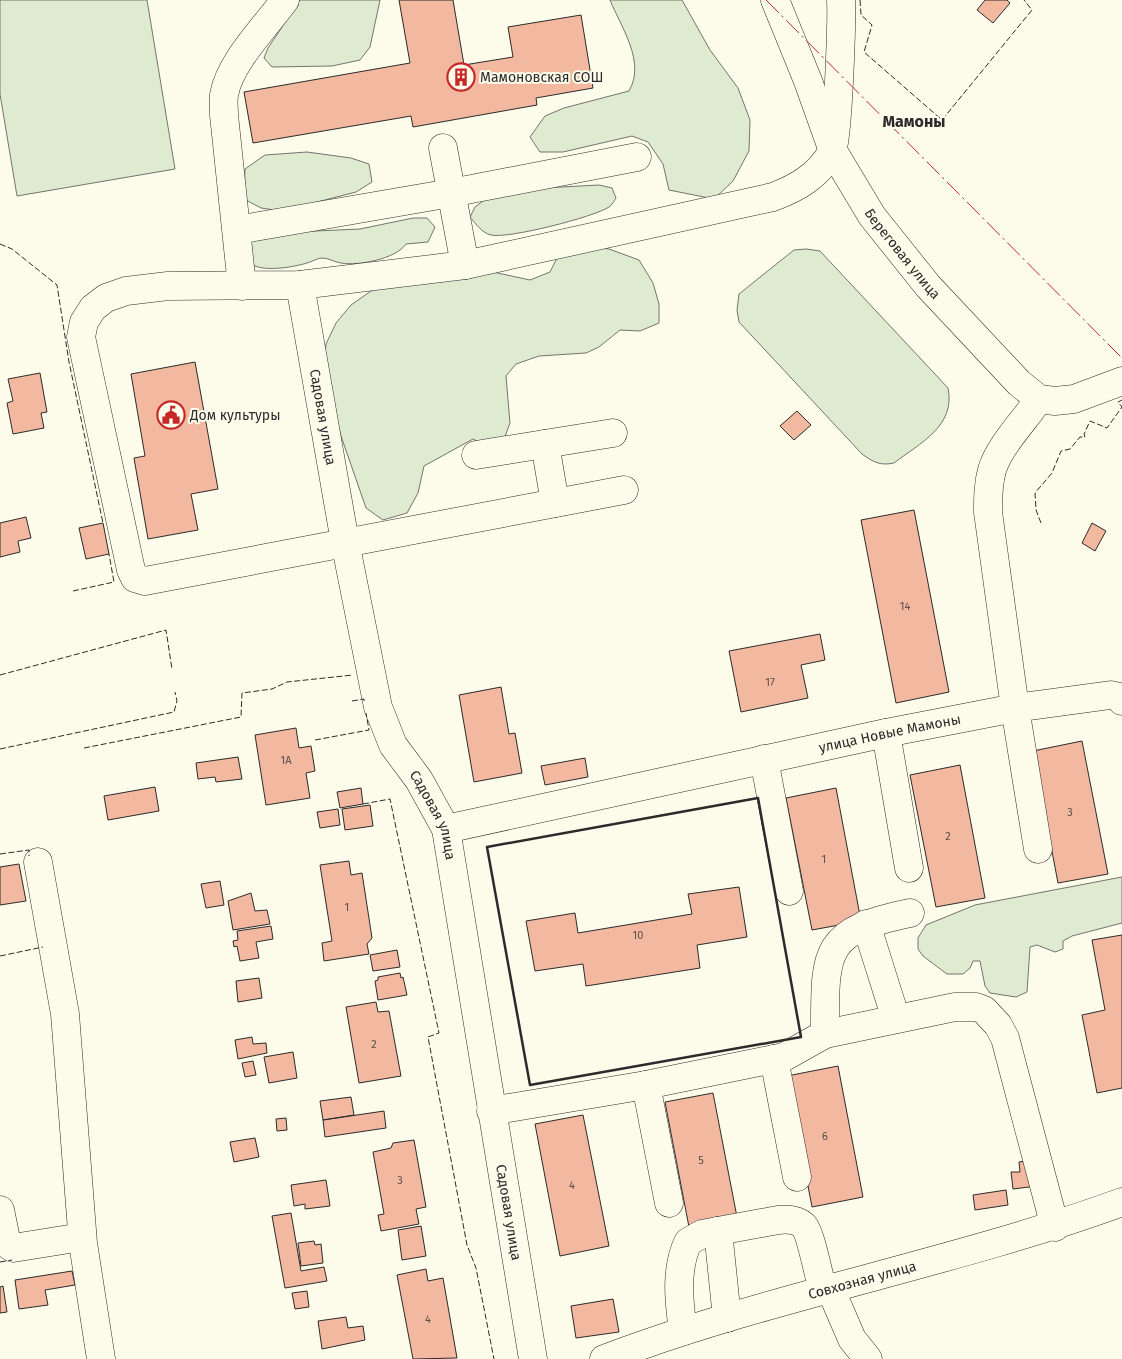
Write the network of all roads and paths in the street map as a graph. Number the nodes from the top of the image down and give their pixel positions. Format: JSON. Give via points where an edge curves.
{"nodes":[{"id":1,"x":285,"y":0,"type":"edge"},
{"id":2,"x":775,"y":0,"type":"edge"},
{"id":3,"x":841,"y":0,"type":"edge"},
{"id":4,"x":443,"y":148,"type":"dead end"},
{"id":5,"x":834,"y":151,"type":"junction"},
{"id":6,"x":637,"y":156,"type":"dead end"},
{"id":7,"x":451,"y":193,"type":"junction"},
{"id":8,"x":237,"y":230,"type":"junction"},
{"id":9,"x":465,"y":265,"type":"junction"},
{"id":10,"x":300,"y":284,"type":"junction"},
{"id":11,"x":242,"y":286,"type":"junction"},
{"id":12,"x":1122,"y":381,"type":"edge"},
{"id":13,"x":1039,"y":399,"type":"junction"},
{"id":14,"x":613,"y":433,"type":"dead end"},
{"id":15,"x":545,"y":444,"type":"junction"},
{"id":16,"x":476,"y":455,"type":"dead end"},
{"id":17,"x":624,"y":490,"type":"dead end"},
{"id":18,"x":555,"y":503,"type":"junction"},
{"id":19,"x":345,"y":542,"type":"junction"},
{"id":20,"x":1122,"y":702,"type":"edge"},
{"id":21,"x":1015,"y":708,"type":"junction"},
{"id":22,"x":886,"y":733,"type":"junction"},
{"id":23,"x":764,"y":759,"type":"junction"},
{"id":24,"x":446,"y":829,"type":"junction"},
{"id":25,"x":1038,"y":849,"type":"dead end"},
{"id":26,"x":38,"y":862,"type":"dead end"},
{"id":27,"x":909,"y":868,"type":"dead end"},
{"id":28,"x":789,"y":891,"type":"dead end"},
{"id":29,"x":910,"y":913,"type":"dead end"},
{"id":30,"x":866,"y":924,"type":"junction"},
{"id":31,"x":896,"y":1019,"type":"junction"},
{"id":32,"x":825,"y":1034,"type":"junction"},
{"id":33,"x":774,"y":1059,"type":"junction"},
{"id":34,"x":646,"y":1084,"type":"junction"},
{"id":35,"x":491,"y":1111,"type":"junction"},
{"id":36,"x":797,"y":1177,"type":"dead end"},
{"id":37,"x":1122,"y":1202,"type":"edge"},
{"id":38,"x":669,"y":1203,"type":"dead end"},
{"id":39,"x":0,"y":1210,"type":"edge"},
{"id":40,"x":1055,"y":1227,"type":"junction"},
{"id":41,"x":718,"y":1231,"type":"junction"},
{"id":42,"x":82,"y":1236,"type":"junction"},
{"id":43,"x":826,"y":1289,"type":"junction"},
{"id":44,"x":727,"y":1318,"type":"junction"},
{"id":45,"x":683,"y":1332,"type":"junction"},
{"id":46,"x":101,"y":1359,"type":"edge"},
{"id":47,"x":533,"y":1359,"type":"edge"},
{"id":48,"x":604,"y":1359,"type":"edge"},
{"id":49,"x":868,"y":1359,"type":"edge"}],
"edges":[{"from":1,"to":8,"type":"street","via":[[238,62],[224,95]]},
{"from":2,"to":5,"type":"street","name":"Береговая улица"},
{"from":3,"to":5,"type":"street"},
{"from":4,"to":7,"type":"street"},
{"from":5,"to":9,"type":"street","via":[[808,180],[773,197]]},
{"from":5,"to":13,"type":"street","name":"Береговая улица","via":[[872,216],[897,249],[1019,383]]},
{"from":6,"to":7,"type":"street"},
{"from":7,"to":8,"type":"street"},
{"from":7,"to":9,"type":"street"},
{"from":8,"to":11,"type":"street"},
{"from":9,"to":10,"type":"street"},
{"from":10,"to":11,"type":"street"},
{"from":10,"to":19,"type":"street","name":"Садовая улица"},
{"from":11,"to":19,"type":"street","via":[[168,286],[126,292],[106,298],[93,308],[84,322],[81,337],[131,570],[135,578],[145,581]]},
{"from":12,"to":13,"type":"street","via":[[1074,399]]},
{"from":13,"to":21,"type":"street","via":[[1000,453],[988,486],[988,512]]},
{"from":14,"to":15,"type":"street"},
{"from":15,"to":16,"type":"street"},
{"from":15,"to":18,"type":"street"},
{"from":17,"to":18,"type":"street"},
{"from":18,"to":19,"type":"street"},
{"from":19,"to":24,"type":"street","name":"Садовая улица","via":[[383,724]]},
{"from":20,"to":21,"type":"street","name":"улица Новые Мамоны","via":[[1119,697],[1111,695]]},
{"from":21,"to":22,"type":"street","name":"улица Новые Мамоны"},
{"from":21,"to":25,"type":"street"},
{"from":22,"to":23,"type":"street","name":"улица Новые Мамоны"},
{"from":22,"to":27,"type":"street"},
{"from":23,"to":24,"type":"street","name":"улица Новые Мамоны"},
{"from":23,"to":28,"type":"street"},
{"from":24,"to":35,"type":"street","name":"Садовая улица"},
{"from":26,"to":42,"type":"street","via":[[65,1014]]},
{"from":29,"to":30,"type":"street"},
{"from":30,"to":31,"type":"street","via":[[886,979]]},
{"from":30,"to":32,"type":"street","via":[[846,934],[833,951],[827,967]]},
{"from":31,"to":32,"type":"street"},
{"from":31,"to":40,"type":"street","via":[[955,1007],[976,1007],[984,1010],[998,1025],[1010,1051]]},
{"from":32,"to":33,"type":"street","via":[[800,1050]]},
{"from":33,"to":34,"type":"street"},
{"from":33,"to":36,"type":"street"},
{"from":34,"to":35,"type":"street"},
{"from":34,"to":38,"type":"street"},
{"from":35,"to":47,"type":"street","name":"Садовая улица"},
{"from":37,"to":40,"type":"street","name":"Совхозная улица"},
{"from":39,"to":42,"type":"street","via":[[7,1244],[13,1248]]},
{"from":40,"to":43,"type":"street","name":"Совхозная улица"},
{"from":41,"to":43,"type":"street","via":[[778,1220],[790,1219],[800,1224],[807,1234]]},
{"from":41,"to":44,"type":"street"},
{"from":41,"to":45,"type":"street","via":[[694,1237],[685,1249],[679,1285]]},
{"from":42,"to":46,"type":"street"},
{"from":43,"to":44,"type":"street","name":"Совхозная улица"},
{"from":43,"to":49,"type":"street","via":[[852,1339]]},
{"from":44,"to":45,"type":"street","name":"Совхозная улица"},
{"from":45,"to":48,"type":"street","name":"Совхозная улица"}]}
